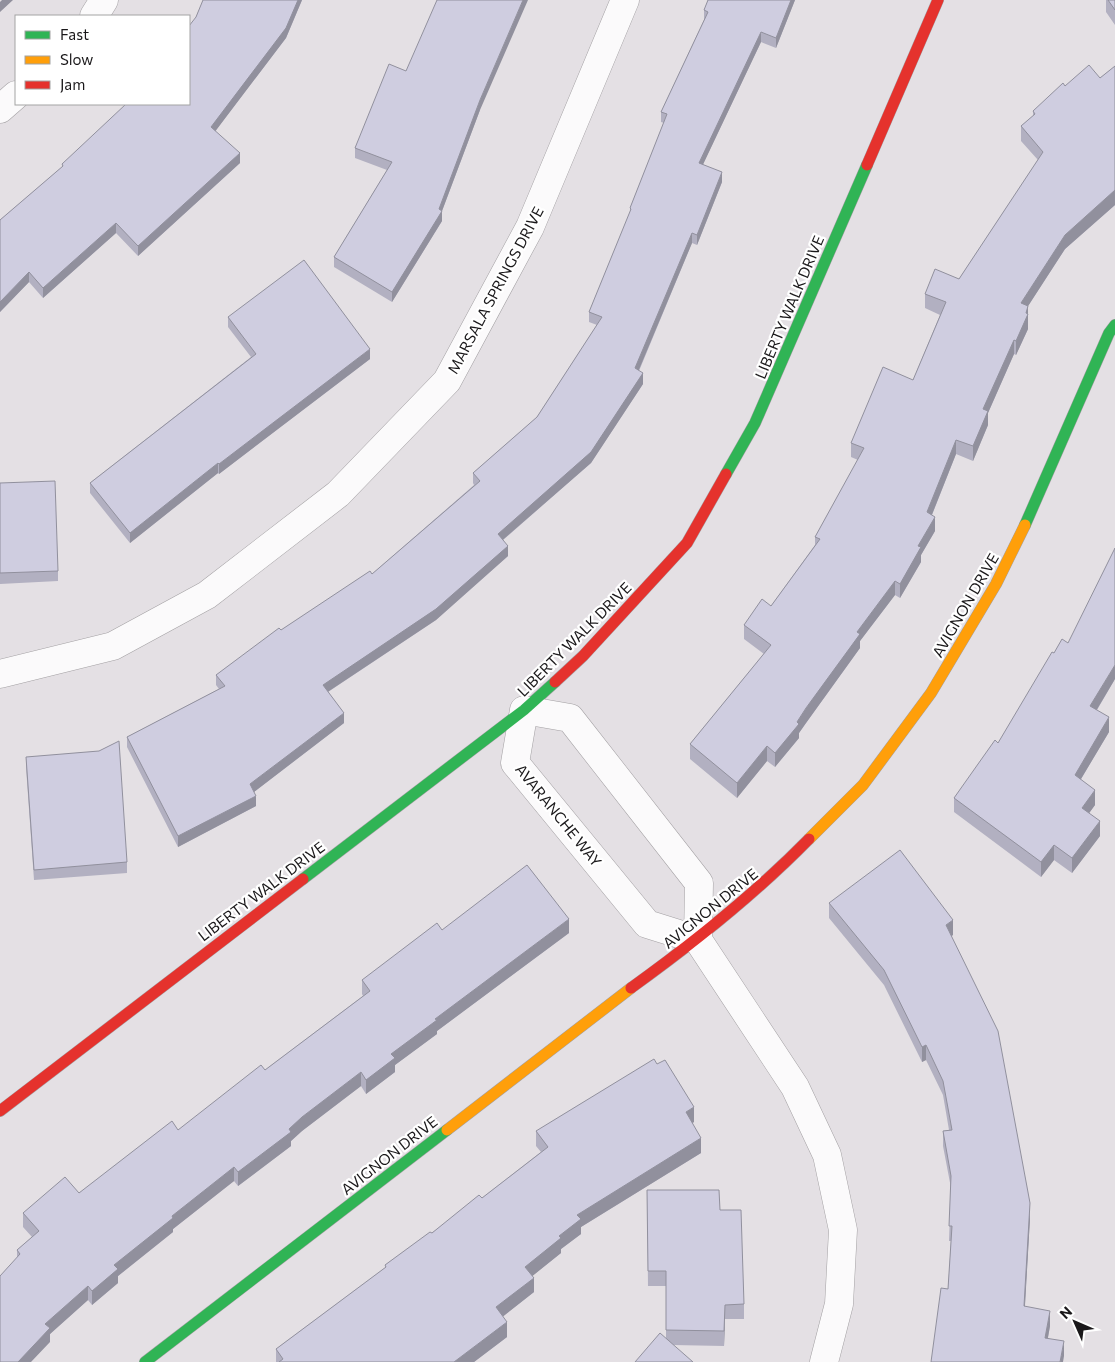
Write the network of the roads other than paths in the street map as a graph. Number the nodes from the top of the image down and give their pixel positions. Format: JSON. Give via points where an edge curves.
{"nodes":[{"id":1,"x":104,"y":0,"type":"edge"},
{"id":2,"x":625,"y":0,"type":"edge"},
{"id":3,"x":938,"y":0,"type":"edge"},
{"id":4,"x":95,"y":15,"type":"edge"},
{"id":5,"x":15,"y":96,"type":"edge"},
{"id":6,"x":0,"y":109,"type":"edge"},
{"id":7,"x":1115,"y":325,"type":"edge"},
{"id":8,"x":0,"y":674,"type":"edge"},
{"id":9,"x":524,"y":710,"type":"junction"},
{"id":10,"x":698,"y":940,"type":"junction"},
{"id":11,"x":0,"y":1111,"type":"edge"},
{"id":12,"x":146,"y":1362,"type":"edge"},
{"id":13,"x":824,"y":1362,"type":"edge"}],
"edges":[{"from":1,"to":4,"type":"street"},
{"from":2,"to":8,"type":"street","name":"MARSALA SPRINGS DRIVE","via":[[530,227],[447,381],[338,494],[207,595],[113,646]]},
{"from":3,"to":9,"type":"street","name":"LIBERTY WALK DRIVE","via":[[755,424],[687,543],[583,656]]},
{"from":5,"to":6,"type":"street"},
{"from":7,"to":10,"type":"street","name":"AVIGNON DRIVE","via":[[1108,333],[1031,514],[996,584],[931,693],[863,784],[773,876]]},
{"from":9,"to":10,"type":"street","via":[[570,718],[699,883]]},
{"from":9,"to":10,"type":"street","name":"AVARANCHE WAY","via":[[515,762],[648,924]]},
{"from":9,"to":11,"type":"street","name":"LIBERTY WALK DRIVE"},
{"from":10,"to":12,"type":"street","name":"AVIGNON DRIVE"},
{"from":10,"to":13,"type":"street","via":[[794,1087],[826,1155],[843,1230],[839,1304]]}]}
